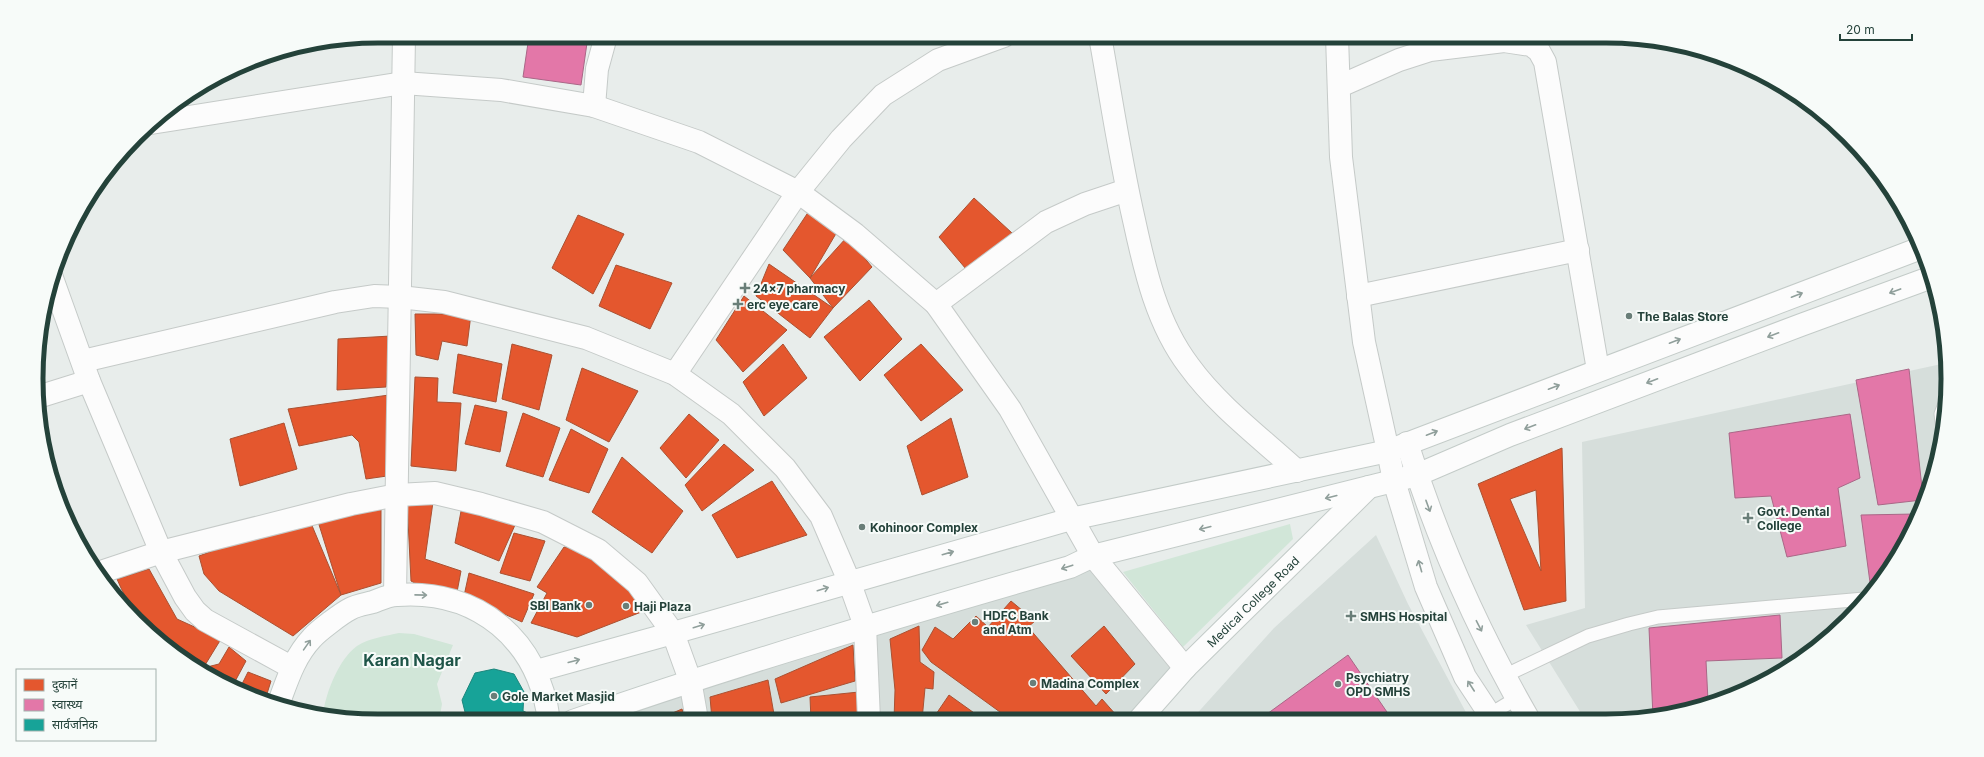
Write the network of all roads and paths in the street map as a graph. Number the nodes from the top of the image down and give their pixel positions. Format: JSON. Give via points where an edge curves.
{"nodes":[{"id":1,"x":404,"y":43,"type":"edge"},
{"id":2,"x":604,"y":43,"type":"edge"},
{"id":3,"x":985,"y":43,"type":"edge"},
{"id":4,"x":1101,"y":43,"type":"edge"},
{"id":5,"x":1337,"y":43,"type":"edge"},
{"id":6,"x":1488,"y":43,"type":"edge"},
{"id":7,"x":1518,"y":43,"type":"edge"},
{"id":8,"x":403,"y":83,"type":"junction"},
{"id":9,"x":1340,"y":86,"type":"junction"},
{"id":10,"x":594,"y":106,"type":"junction"},
{"id":11,"x":163,"y":121,"type":"edge"},
{"id":12,"x":1127,"y":190,"type":"junction"},
{"id":13,"x":798,"y":192,"type":"junction"},
{"id":14,"x":1578,"y":250,"type":"junction"},
{"id":15,"x":1915,"y":250,"type":"edge"},
{"id":16,"x":1926,"y":279,"type":"edge"},
{"id":17,"x":56,"y":287,"type":"edge"},
{"id":18,"x":1358,"y":296,"type":"junction"},
{"id":19,"x":400,"y":297,"type":"junction"},
{"id":20,"x":936,"y":304,"type":"junction"},
{"id":21,"x":83,"y":361,"type":"junction"},
{"id":22,"x":1598,"y":370,"type":"junction"},
{"id":23,"x":675,"y":374,"type":"junction"},
{"id":24,"x":89,"y":381,"type":"junction"},
{"id":25,"x":44,"y":395,"type":"edge"},
{"id":26,"x":1397,"y":447,"type":"junction"},
{"id":27,"x":1297,"y":471,"type":"junction"},
{"id":28,"x":1417,"y":475,"type":"junction"},
{"id":29,"x":1394,"y":481,"type":"junction"},
{"id":30,"x":1369,"y":487,"type":"junction"},
{"id":31,"x":397,"y":495,"type":"junction"},
{"id":32,"x":1072,"y":518,"type":"junction"},
{"id":33,"x":162,"y":552,"type":"junction"},
{"id":34,"x":1093,"y":556,"type":"junction"},
{"id":35,"x":104,"y":571,"type":"edge"},
{"id":36,"x":849,"y":581,"type":"junction"},
{"id":37,"x":395,"y":595,"type":"junction"},
{"id":38,"x":1858,"y":599,"type":"edge"},
{"id":39,"x":866,"y":626,"type":"junction"},
{"id":40,"x":674,"y":633,"type":"junction"},
{"id":41,"x":291,"y":667,"type":"junction"},
{"id":42,"x":1185,"y":668,"type":"junction"},
{"id":43,"x":536,"y":671,"type":"junction"},
{"id":44,"x":1504,"y":676,"type":"junction"},
{"id":45,"x":690,"y":680,"type":"junction"},
{"id":46,"x":1517,"y":698,"type":"junction"},
{"id":47,"x":280,"y":699,"type":"edge"},
{"id":48,"x":548,"y":714,"type":"edge"},
{"id":49,"x":591,"y":714,"type":"edge"},
{"id":50,"x":696,"y":714,"type":"edge"},
{"id":51,"x":869,"y":714,"type":"edge"},
{"id":52,"x":1144,"y":714,"type":"edge"},
{"id":53,"x":1487,"y":714,"type":"edge"},
{"id":54,"x":1493,"y":714,"type":"edge"},
{"id":55,"x":1526,"y":714,"type":"edge"}],
"edges":[{"from":1,"to":8,"type":"street"},
{"from":2,"to":10,"type":"street","via":[[597,69]]},
{"from":3,"to":13,"type":"street","via":[[938,60],[884,95],[841,138]]},
{"from":4,"to":12,"type":"street"},
{"from":5,"to":9,"type":"street"},
{"from":6,"to":9,"type":"street","via":[[1430,50],[1399,60]]},
{"from":7,"to":14,"type":"street","via":[[1531,45],[1539,51],[1545,62]]},
{"from":8,"to":10,"type":"street","via":[[501,90]]},
{"from":8,"to":11,"type":"street"},
{"from":8,"to":19,"type":"street"},
{"from":9,"to":18,"type":"street","via":[[1341,157]]},
{"from":10,"to":13,"type":"street","via":[[699,142]]},
{"from":12,"to":20,"type":"street","via":[[1085,204],[1046,222]]},
{"from":12,"to":27,"type":"street","via":[[1145,270],[1166,328],[1188,366],[1212,393]]},
{"from":13,"to":20,"type":"street","via":[[855,234]]},
{"from":13,"to":23,"type":"street"},
{"from":14,"to":18,"type":"street"},
{"from":14,"to":22,"type":"street"},
{"from":22,"to":15,"type":"street","one_way":true},
{"from":16,"to":28,"type":"street","one_way":true,"via":[[1510,435]]},
{"from":17,"to":21,"type":"street"},
{"from":18,"to":26,"type":"street","via":[[1364,342]]},
{"from":19,"to":21,"type":"street","via":[[374,296],[335,302]]},
{"from":19,"to":23,"type":"street","via":[[444,302],[586,338]]},
{"from":19,"to":31,"type":"street"},
{"from":20,"to":32,"type":"street","via":[[1010,409]]},
{"from":21,"to":24,"type":"street"},
{"from":26,"to":22,"type":"street","one_way":true},
{"from":23,"to":36,"type":"street","via":[[731,414],[785,468],[821,516]]},
{"from":24,"to":25,"type":"street"},
{"from":24,"to":33,"type":"street"},
{"from":26,"to":27,"type":"street"},
{"from":26,"to":28,"type":"street"},
{"from":26,"to":29,"type":"street"},
{"from":27,"to":32,"type":"street"},
{"from":28,"to":29,"type":"street"},
{"from":28,"to":44,"type":"street","one_way":true,"via":[[1439,536],[1469,606]]},
{"from":29,"to":30,"type":"street"},
{"from":53,"to":29,"type":"street","one_way":true,"via":[[1465,677],[1440,622],[1426,587]]},
{"from":30,"to":34,"type":"street","one_way":true},
{"from":30,"to":42,"type":"street","name":"Medical College Road"},
{"from":31,"to":33,"type":"street","via":[[351,504]]},
{"from":31,"to":37,"type":"street"},
{"from":31,"to":40,"type":"street","via":[[435,493],[544,522],[598,550],[637,583]]},
{"from":32,"to":34,"type":"street"},
{"from":36,"to":32,"type":"street","one_way":true},
{"from":33,"to":35,"type":"street"},
{"from":33,"to":41,"type":"street","via":[[195,611],[205,620]]},
{"from":34,"to":39,"type":"street","one_way":true,"via":[[1070,566]]},
{"from":34,"to":42,"type":"street"},
{"from":36,"to":39,"type":"street"},
{"from":40,"to":36,"type":"street","one_way":true},
{"from":41,"to":37,"type":"street","one_way":true,"via":[[312,638],[350,609]]},
{"from":37,"to":43,"type":"street","one_way":true,"via":[[435,596],[474,608],[506,631],[523,649]]},
{"from":38,"to":44,"type":"lane","via":[[1658,617],[1588,636]]},
{"from":39,"to":45,"type":"street"},
{"from":39,"to":51,"type":"street"},
{"from":43,"to":40,"type":"street","one_way":true},
{"from":40,"to":45,"type":"street"},
{"from":41,"to":47,"type":"street"},
{"from":42,"to":52,"type":"street","name":"Medical College Road"},
{"from":43,"to":48,"type":"street","via":[[546,698]]},
{"from":44,"to":46,"type":"street"},
{"from":45,"to":49,"type":"street"},
{"from":45,"to":50,"type":"street"},
{"from":46,"to":54,"type":"lane"},
{"from":46,"to":55,"type":"street"}]}
